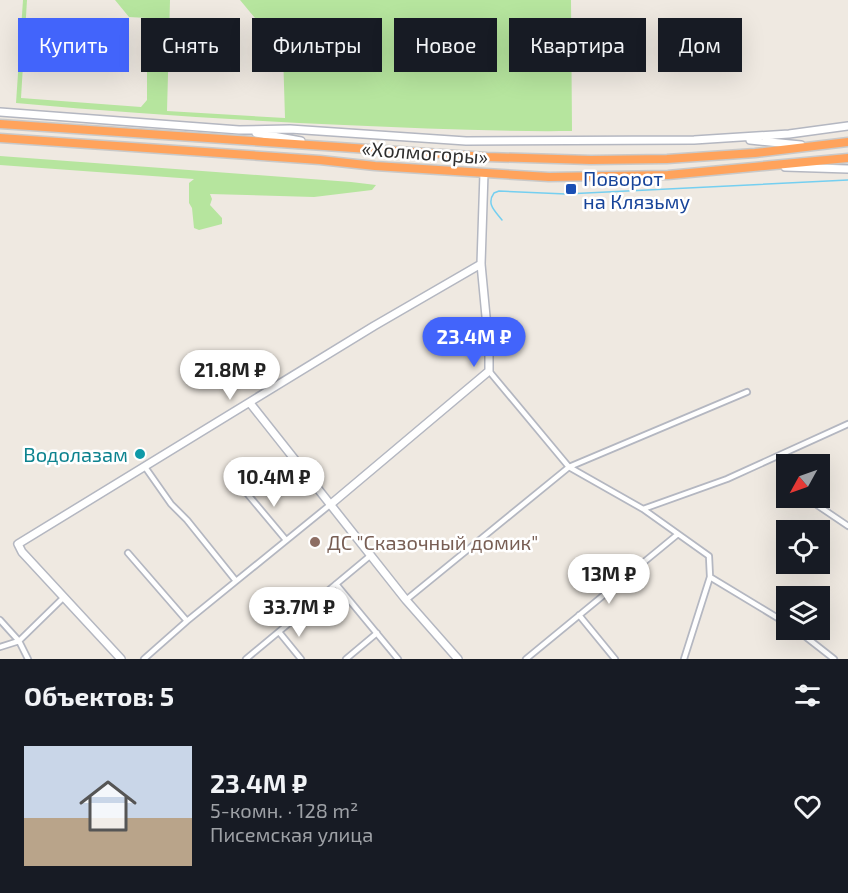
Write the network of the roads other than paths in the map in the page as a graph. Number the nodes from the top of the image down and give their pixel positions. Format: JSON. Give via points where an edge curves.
{"nodes":[{"id":1,"x":0,"y":112,"type":"edge"},
{"id":2,"x":0,"y":124,"type":"edge"},
{"id":3,"x":848,"y":126,"type":"edge"},
{"id":4,"x":239,"y":129,"type":"junction"},
{"id":5,"x":0,"y":138,"type":"edge"},
{"id":6,"x":729,"y":138,"type":"junction"},
{"id":7,"x":848,"y":142,"type":"edge"},
{"id":8,"x":813,"y":146,"type":"junction"},
{"id":9,"x":331,"y":147,"type":"junction"},
{"id":10,"x":848,"y":158,"type":"edge"},
{"id":11,"x":774,"y":166,"type":"junction"},
{"id":12,"x":848,"y":169,"type":"edge"},
{"id":13,"x":484,"y":173,"type":"junction"},
{"id":14,"x":481,"y":264,"type":"junction"},
{"id":15,"x":489,"y":371,"type":"junction"},
{"id":16,"x":747,"y":392,"type":"dead end"},
{"id":17,"x":249,"y":404,"type":"junction"},
{"id":18,"x":848,"y":424,"type":"edge"},
{"id":19,"x":145,"y":467,"type":"junction"},
{"id":20,"x":569,"y":467,"type":"junction"},
{"id":21,"x":244,"y":491,"type":"dead end"},
{"id":22,"x":331,"y":504,"type":"junction"},
{"id":23,"x":820,"y":508,"type":"edge"},
{"id":24,"x":643,"y":509,"type":"junction"},
{"id":25,"x":848,"y":526,"type":"edge"},
{"id":26,"x":678,"y":534,"type":"junction"},
{"id":27,"x":286,"y":540,"type":"junction"},
{"id":28,"x":128,"y":552,"type":"dead end"},
{"id":29,"x":371,"y":555,"type":"junction"},
{"id":30,"x":710,"y":577,"type":"junction"},
{"id":31,"x":236,"y":581,"type":"junction"},
{"id":32,"x":336,"y":584,"type":"junction"},
{"id":33,"x":63,"y":598,"type":"junction"},
{"id":34,"x":406,"y":600,"type":"junction"},
{"id":35,"x":579,"y":615,"type":"junction"},
{"id":36,"x":776,"y":617,"type":"edge"},
{"id":37,"x":0,"y":620,"type":"edge"},
{"id":38,"x":187,"y":621,"type":"junction"},
{"id":39,"x":279,"y":632,"type":"junction"},
{"id":40,"x":377,"y":633,"type":"junction"},
{"id":41,"x":810,"y":640,"type":"edge"},
{"id":42,"x":19,"y":641,"type":"junction"},
{"id":43,"x":0,"y":647,"type":"edge"},
{"id":44,"x":832,"y":658,"type":"edge"},
{"id":45,"x":28,"y":659,"type":"edge"},
{"id":46,"x":121,"y":659,"type":"edge"},
{"id":47,"x":144,"y":659,"type":"edge"},
{"id":48,"x":246,"y":659,"type":"edge"},
{"id":49,"x":301,"y":659,"type":"edge"},
{"id":50,"x":346,"y":659,"type":"edge"},
{"id":51,"x":398,"y":659,"type":"edge"},
{"id":52,"x":458,"y":659,"type":"edge"},
{"id":53,"x":526,"y":659,"type":"edge"},
{"id":54,"x":615,"y":659,"type":"edge"},
{"id":55,"x":684,"y":659,"type":"edge"}],
"edges":[{"from":1,"to":4,"type":"street"},
{"from":2,"to":9,"type":"highway","name":"«Холмогоры»"},
{"from":3,"to":6,"type":"street"},
{"from":4,"to":6,"type":"street","via":[[466,141]]},
{"from":4,"to":9,"type":"street"},
{"from":5,"to":13,"type":"highway","name":"«Холмогоры»"},
{"from":6,"to":8,"type":"street"},
{"from":7,"to":8,"type":"highway","name":"«Холмогоры»"},
{"from":8,"to":9,"type":"highway","name":"«Холмогоры»","via":[[667,159],[591,160]]},
{"from":10,"to":11,"type":"highway","name":"«Холмогоры»"},
{"from":11,"to":12,"type":"street"},
{"from":11,"to":13,"type":"highway","name":"«Холмогоры»","via":[[628,176]]},
{"from":13,"to":14,"type":"street"},
{"from":14,"to":15,"type":"street"},
{"from":14,"to":17,"type":"street"},
{"from":15,"to":20,"type":"street"},
{"from":15,"to":22,"type":"street"},
{"from":16,"to":20,"type":"street"},
{"from":17,"to":19,"type":"street"},
{"from":17,"to":22,"type":"street"},
{"from":18,"to":24,"type":"street","via":[[726,479]]},
{"from":19,"to":31,"type":"street"},
{"from":19,"to":33,"type":"street","via":[[18,544]]},
{"from":20,"to":24,"type":"street"},
{"from":20,"to":34,"type":"street"},
{"from":21,"to":27,"type":"street"},
{"from":22,"to":27,"type":"street"},
{"from":22,"to":29,"type":"street"},
{"from":23,"to":25,"type":"street"},
{"from":24,"to":26,"type":"street"},
{"from":26,"to":30,"type":"street","via":[[710,556]]},
{"from":26,"to":35,"type":"street"},
{"from":27,"to":31,"type":"street"},
{"from":28,"to":38,"type":"street"},
{"from":29,"to":32,"type":"street"},
{"from":29,"to":34,"type":"street"},
{"from":30,"to":36,"type":"street"},
{"from":30,"to":55,"type":"street"},
{"from":31,"to":38,"type":"street"},
{"from":32,"to":39,"type":"street"},
{"from":32,"to":40,"type":"street"},
{"from":33,"to":42,"type":"street"},
{"from":33,"to":46,"type":"street"},
{"from":34,"to":52,"type":"street"},
{"from":35,"to":53,"type":"street"},
{"from":35,"to":54,"type":"street"},
{"from":37,"to":42,"type":"street"},
{"from":38,"to":47,"type":"street"},
{"from":39,"to":48,"type":"street"},
{"from":39,"to":49,"type":"street"},
{"from":40,"to":50,"type":"street"},
{"from":40,"to":51,"type":"street"},
{"from":41,"to":44,"type":"street"},
{"from":42,"to":43,"type":"street"},
{"from":42,"to":45,"type":"street"}]}
